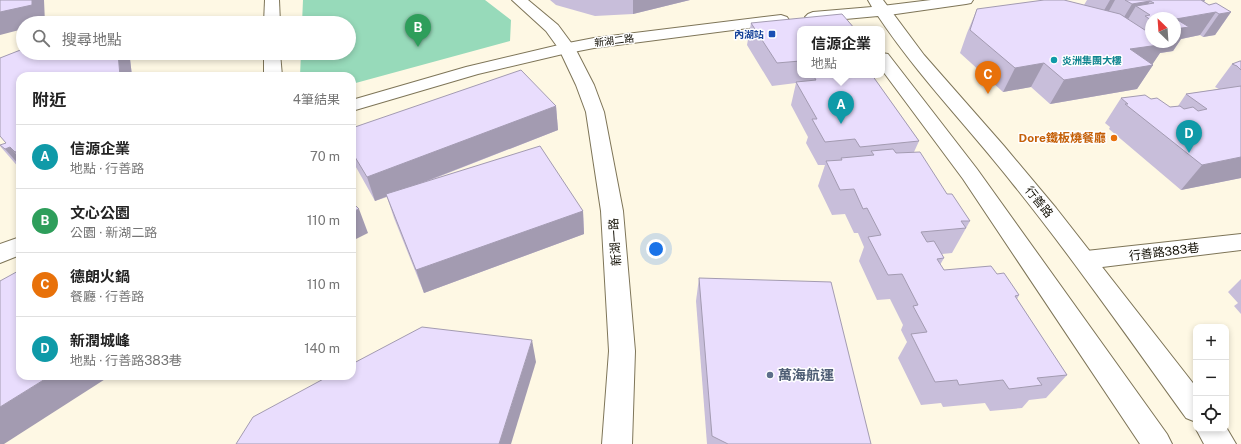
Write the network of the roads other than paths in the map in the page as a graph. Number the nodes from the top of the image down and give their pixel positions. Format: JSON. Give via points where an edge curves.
{"nodes":[{"id":1,"x":272,"y":0,"type":"edge"},
{"id":2,"x":519,"y":0,"type":"edge"},
{"id":3,"x":966,"y":0,"type":"edge"},
{"id":4,"x":878,"y":5,"type":"edge"},
{"id":5,"x":847,"y":7,"type":"edge"},
{"id":6,"x":272,"y":16,"type":"edge"},
{"id":7,"x":859,"y":26,"type":"edge"},
{"id":8,"x":567,"y":48,"type":"junction"},
{"id":9,"x":272,"y":60,"type":"edge"},
{"id":10,"x":885,"y":62,"type":"edge"},
{"id":11,"x":273,"y":72,"type":"edge"},
{"id":12,"x":356,"y":105,"type":"edge"},
{"id":13,"x":1241,"y":242,"type":"edge"},
{"id":14,"x":16,"y":247,"type":"edge"},
{"id":15,"x":0,"y":254,"type":"edge"},
{"id":16,"x":1086,"y":260,"type":"junction"},
{"id":17,"x":1193,"y":406,"type":"edge"},
{"id":18,"x":1212,"y":432,"type":"edge"},
{"id":19,"x":617,"y":444,"type":"edge"},
{"id":20,"x":1157,"y":444,"type":"edge"},
{"id":21,"x":1221,"y":444,"type":"edge"}],
"edges":[{"from":1,"to":6,"type":"street"},
{"from":2,"to":8,"type":"street","name":"新湖一路","via":[[552,28]]},
{"from":3,"to":4,"type":"street","name":"新湖二路"},
{"from":4,"to":5,"type":"street","name":"新湖二路"},
{"from":4,"to":16,"type":"street","name":"行善路","via":[[956,105],[997,149]]},
{"from":5,"to":7,"type":"street"},
{"from":5,"to":8,"type":"street","name":"新湖二路"},
{"from":8,"to":12,"type":"street","name":"新湖二路","via":[[424,83]]},
{"from":8,"to":19,"type":"street","name":"新湖一路","via":[[595,112],[612,211],[622,351]]},
{"from":9,"to":11,"type":"street"},
{"from":10,"to":20,"type":"street","via":[[970,174]]},
{"from":13,"to":16,"type":"street","name":"行善路383巷"},
{"from":14,"to":15,"type":"street"},
{"from":16,"to":17,"type":"street","name":"行善路"},
{"from":18,"to":21,"type":"street"}]}
